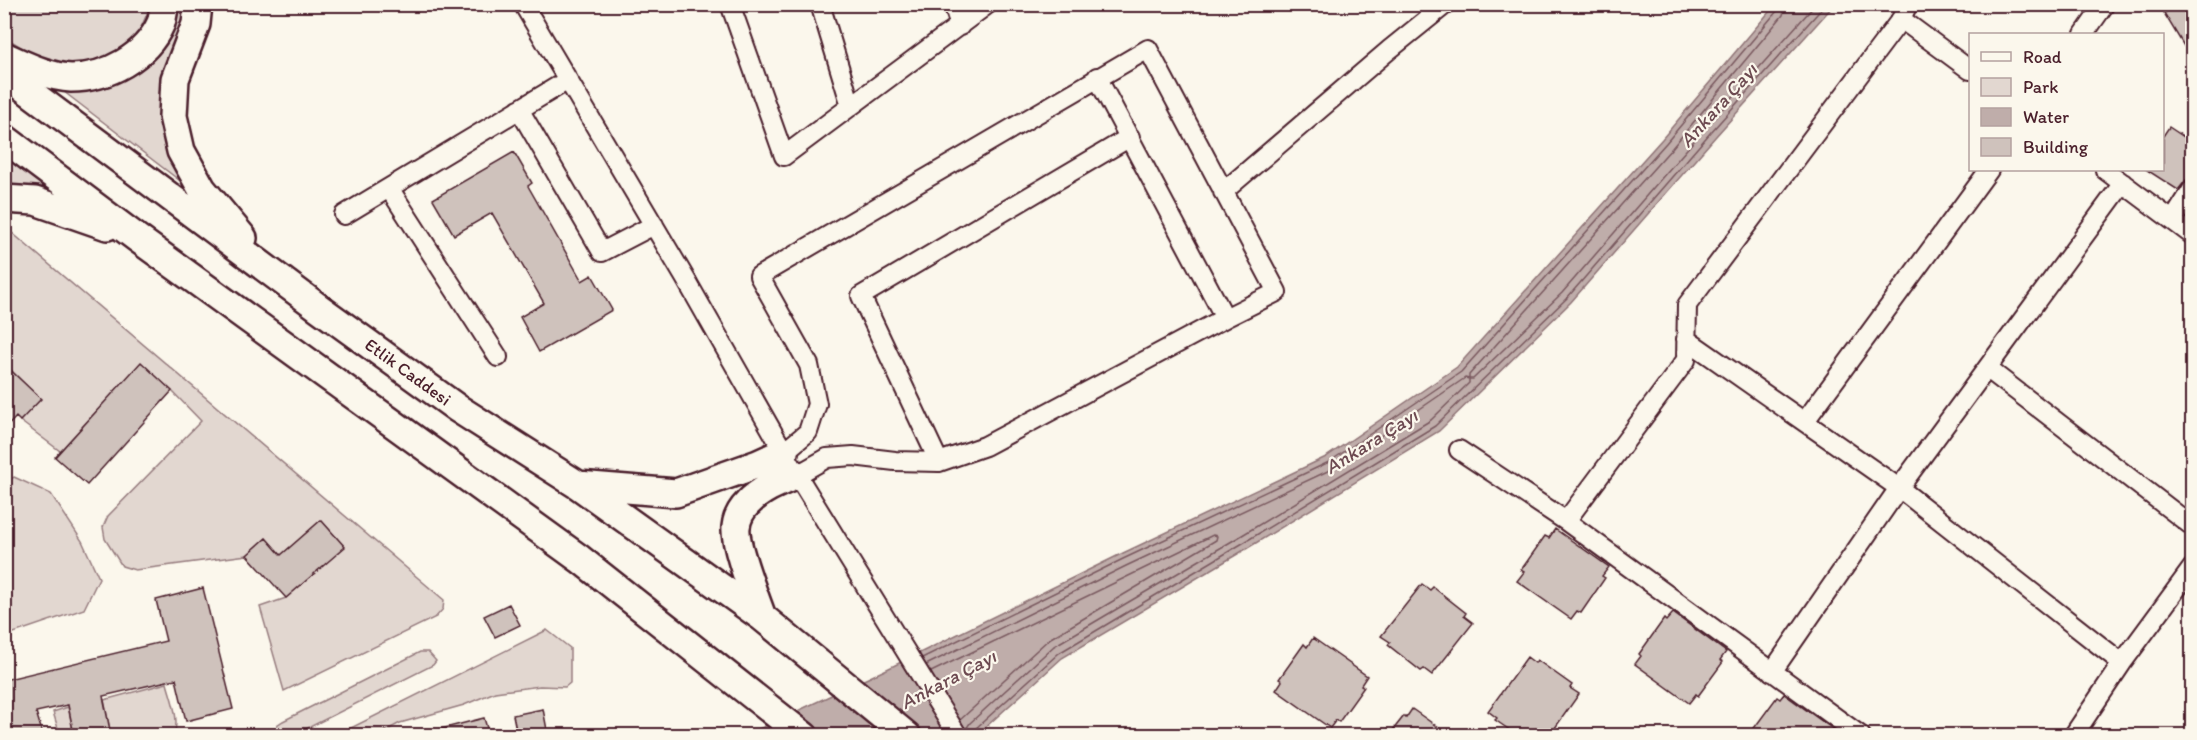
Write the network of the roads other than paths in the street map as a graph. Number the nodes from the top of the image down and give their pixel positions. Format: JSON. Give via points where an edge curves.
{"nodes":[{"id":1,"x":165,"y":4,"type":"edge"},
{"id":2,"x":198,"y":4,"type":"edge"},
{"id":3,"x":523,"y":4,"type":"edge"},
{"id":4,"x":730,"y":4,"type":"edge"},
{"id":5,"x":820,"y":4,"type":"edge"},
{"id":6,"x":953,"y":4,"type":"edge"},
{"id":7,"x":988,"y":4,"type":"edge"},
{"id":8,"x":1446,"y":4,"type":"edge"},
{"id":9,"x":2105,"y":4,"type":"edge"},
{"id":10,"x":1904,"y":12,"type":"edge"},
{"id":11,"x":960,"y":26,"type":"junction"},
{"id":12,"x":2085,"y":33,"type":"edge"},
{"id":13,"x":4,"y":56,"type":"edge"},
{"id":14,"x":1969,"y":68,"type":"edge"},
{"id":15,"x":4,"y":72,"type":"edge"},
{"id":16,"x":1096,"y":78,"type":"junction"},
{"id":17,"x":568,"y":80,"type":"junction"},
{"id":18,"x":851,"y":106,"type":"junction"},
{"id":19,"x":519,"y":109,"type":"junction"},
{"id":20,"x":1130,"y":137,"type":"junction"},
{"id":21,"x":4,"y":138,"type":"edge"},
{"id":22,"x":1988,"y":171,"type":"edge"},
{"id":23,"x":2106,"y":171,"type":"edge"},
{"id":24,"x":2122,"y":183,"type":"junction"},
{"id":25,"x":389,"y":188,"type":"junction"},
{"id":26,"x":2193,"y":190,"type":"edge"},
{"id":27,"x":1223,"y":192,"type":"junction"},
{"id":28,"x":4,"y":199,"type":"edge"},
{"id":29,"x":344,"y":214,"type":"dead end"},
{"id":30,"x":2173,"y":220,"type":"junction"},
{"id":31,"x":654,"y":225,"type":"junction"},
{"id":32,"x":2193,"y":235,"type":"edge"},
{"id":33,"x":137,"y":238,"type":"junction"},
{"id":34,"x":272,"y":273,"type":"junction"},
{"id":35,"x":1225,"y":318,"type":"junction"},
{"id":36,"x":1686,"y":339,"type":"junction"},
{"id":37,"x":498,"y":357,"type":"dead end"},
{"id":38,"x":1988,"y":369,"type":"junction"},
{"id":39,"x":1805,"y":422,"type":"junction"},
{"id":40,"x":1459,"y":450,"type":"dead end"},
{"id":41,"x":939,"y":462,"type":"junction"},
{"id":42,"x":790,"y":463,"type":"junction"},
{"id":43,"x":578,"y":485,"type":"junction"},
{"id":44,"x":1899,"y":488,"type":"junction"},
{"id":45,"x":1566,"y":521,"type":"junction"},
{"id":46,"x":2193,"y":526,"type":"edge"},
{"id":47,"x":2193,"y":568,"type":"edge"},
{"id":48,"x":762,"y":617,"type":"junction"},
{"id":49,"x":2122,"y":663,"type":"junction"},
{"id":50,"x":1772,"y":672,"type":"junction"},
{"id":51,"x":804,"y":735,"type":"edge"},
{"id":52,"x":907,"y":735,"type":"edge"},
{"id":53,"x":958,"y":735,"type":"edge"},
{"id":54,"x":1861,"y":735,"type":"edge"},
{"id":55,"x":2073,"y":735,"type":"edge"}],
"edges":[{"from":1,"to":13,"type":"main road","via":[[161,22],[151,38],[131,60],[106,73],[70,78]]},
{"from":2,"to":34,"type":"main road","via":[[196,24],[175,79],[173,116],[181,151],[202,189]]},
{"from":3,"to":17,"type":"street"},
{"from":4,"to":18,"type":"street","via":[[784,156]]},
{"from":5,"to":18,"type":"street"},
{"from":6,"to":11,"type":"street"},
{"from":7,"to":11,"type":"street"},
{"from":8,"to":27,"type":"street"},
{"from":9,"to":12,"type":"street"},
{"from":10,"to":14,"type":"street"},
{"from":10,"to":36,"type":"street","via":[[1687,305]]},
{"from":11,"to":18,"type":"street"},
{"from":15,"to":34,"type":"main road","name":"Etlik Caddesi"},
{"from":16,"to":20,"type":"street"},
{"from":16,"to":27,"type":"street","via":[[1148,49]]},
{"from":16,"to":42,"type":"street","via":[[759,276],[809,365],[817,404],[808,432]]},
{"from":17,"to":19,"type":"street"},
{"from":17,"to":31,"type":"street"},
{"from":19,"to":25,"type":"street"},
{"from":19,"to":31,"type":"street","via":[[602,252]]},
{"from":20,"to":35,"type":"street"},
{"from":20,"to":41,"type":"street","via":[[861,296]]},
{"from":21,"to":33,"type":"main road"},
{"from":22,"to":39,"type":"street"},
{"from":23,"to":24,"type":"street"},
{"from":24,"to":30,"type":"street"},
{"from":24,"to":38,"type":"street"},
{"from":25,"to":29,"type":"street"},
{"from":25,"to":37,"type":"street"},
{"from":26,"to":30,"type":"street"},
{"from":27,"to":35,"type":"street","via":[[1278,292]]},
{"from":28,"to":33,"type":"main road","via":[[35,201]]},
{"from":30,"to":32,"type":"street"},
{"from":31,"to":42,"type":"street"},
{"from":33,"to":51,"type":"main road","via":[[580,559]]},
{"from":34,"to":43,"type":"main road","name":"Etlik Caddesi","via":[[457,408]]},
{"from":35,"to":41,"type":"street","via":[[985,446]]},
{"from":36,"to":39,"type":"street"},
{"from":36,"to":45,"type":"street","via":[[1686,360]]},
{"from":38,"to":44,"type":"street"},
{"from":38,"to":46,"type":"street"},
{"from":39,"to":44,"type":"street"},
{"from":40,"to":45,"type":"street"},
{"from":41,"to":42,"type":"street","via":[[853,456]]},
{"from":42,"to":43,"type":"main road","via":[[758,464],[676,493]]},
{"from":42,"to":48,"type":"main road","via":[[738,515],[739,543]]},
{"from":42,"to":53,"type":"street"},
{"from":43,"to":48,"type":"main road","name":"Etlik Caddesi"},
{"from":44,"to":49,"type":"street"},
{"from":44,"to":50,"type":"street"},
{"from":45,"to":50,"type":"street"},
{"from":47,"to":49,"type":"street"},
{"from":48,"to":52,"type":"main road","name":"Etlik Caddesi"},
{"from":49,"to":55,"type":"street"},
{"from":50,"to":54,"type":"street"}]}
